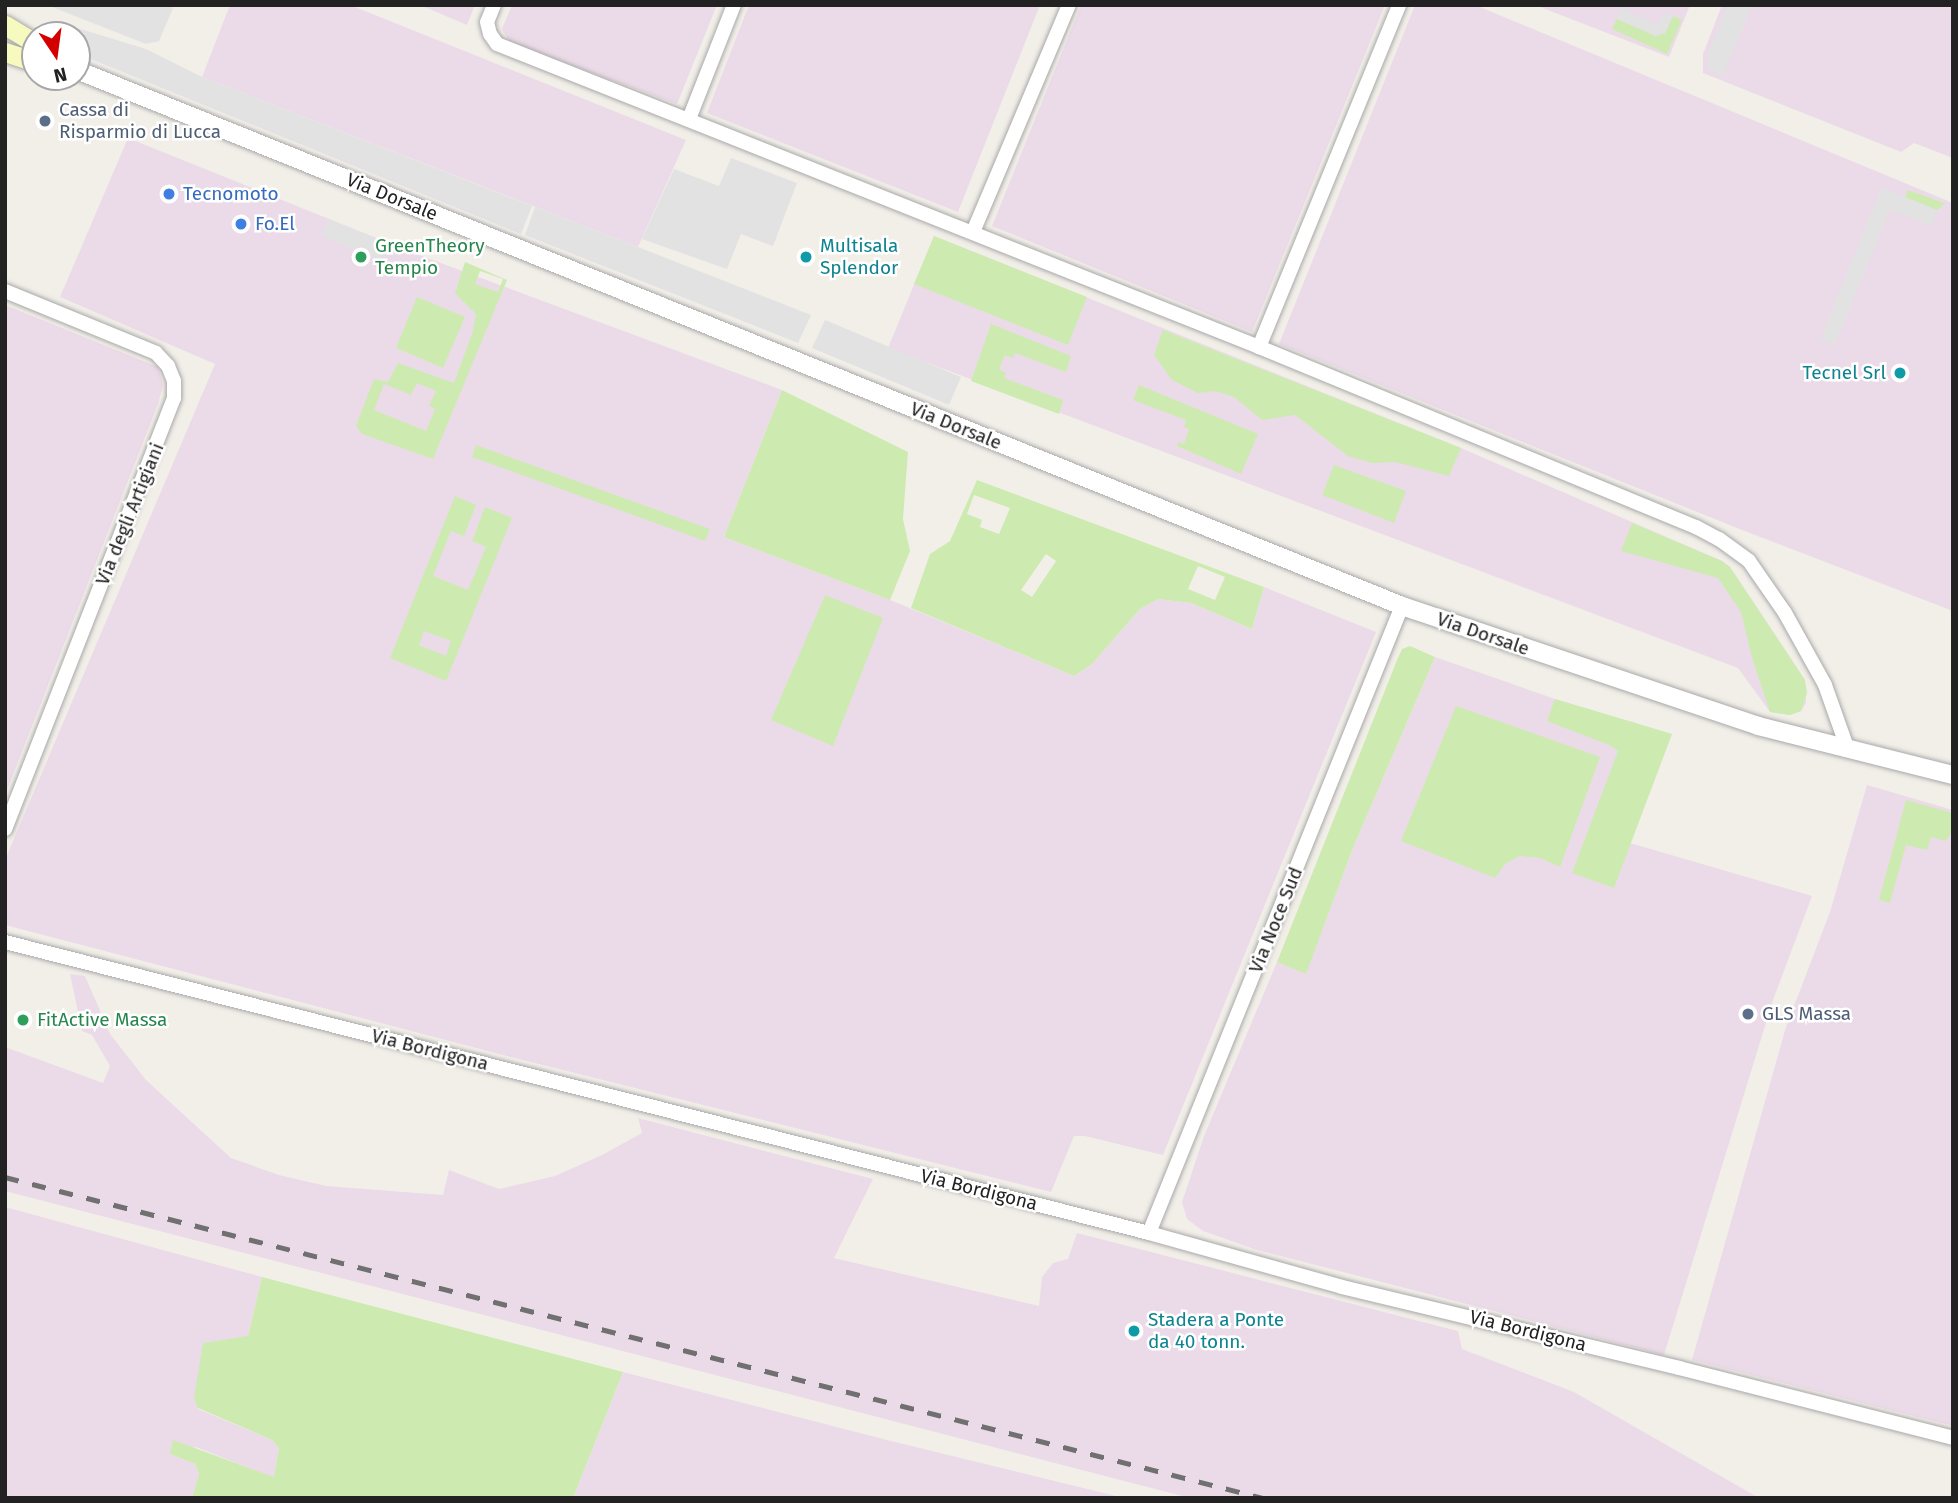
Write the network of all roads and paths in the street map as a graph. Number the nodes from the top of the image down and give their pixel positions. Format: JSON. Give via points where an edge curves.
{"nodes":[{"id":1,"x":494,"y":5,"type":"edge"},
{"id":2,"x":734,"y":5,"type":"edge"},
{"id":3,"x":1069,"y":5,"type":"edge"},
{"id":4,"x":1399,"y":5,"type":"edge"},
{"id":5,"x":5,"y":25,"type":"edge"},
{"id":6,"x":21,"y":35,"type":"edge"},
{"id":7,"x":91,"y":76,"type":"edge"},
{"id":8,"x":689,"y":120,"type":"junction"},
{"id":9,"x":973,"y":232,"type":"junction"},
{"id":10,"x":5,"y":291,"type":"edge"},
{"id":11,"x":1259,"y":347,"type":"junction"},
{"id":12,"x":1402,"y":606,"type":"junction"},
{"id":13,"x":1847,"y":747,"type":"junction"},
{"id":14,"x":1953,"y":775,"type":"edge"},
{"id":15,"x":5,"y":829,"type":"edge"},
{"id":16,"x":5,"y":942,"type":"edge"},
{"id":17,"x":1149,"y":1233,"type":"junction"},
{"id":18,"x":1953,"y":1438,"type":"edge"}],
"edges":[{"from":1,"to":8,"type":"street","via":[[487,22],[497,44]]},
{"from":2,"to":8,"type":"street"},
{"from":3,"to":9,"type":"street"},
{"from":4,"to":11,"type":"street"},
{"from":5,"to":6,"type":"main road"},
{"from":7,"to":12,"type":"street","name":"Via Dorsale"},
{"from":8,"to":9,"type":"street"},
{"from":9,"to":11,"type":"street"},
{"from":10,"to":15,"type":"street","name":"Via degli Artigiani","via":[[156,354],[171,373],[174,398]]},
{"from":11,"to":13,"type":"street","via":[[1696,527],[1734,549],[1759,573],[1785,613],[1825,685]]},
{"from":12,"to":13,"type":"street","name":"Via Dorsale","via":[[1758,726]]},
{"from":12,"to":17,"type":"street","name":"Via Noce Sud"},
{"from":13,"to":14,"type":"street","name":"Via Dorsale"},
{"from":16,"to":17,"type":"street","name":"Via Bordigona"},
{"from":17,"to":18,"type":"street","name":"Via Bordigona","via":[[1342,1287]]}]}
